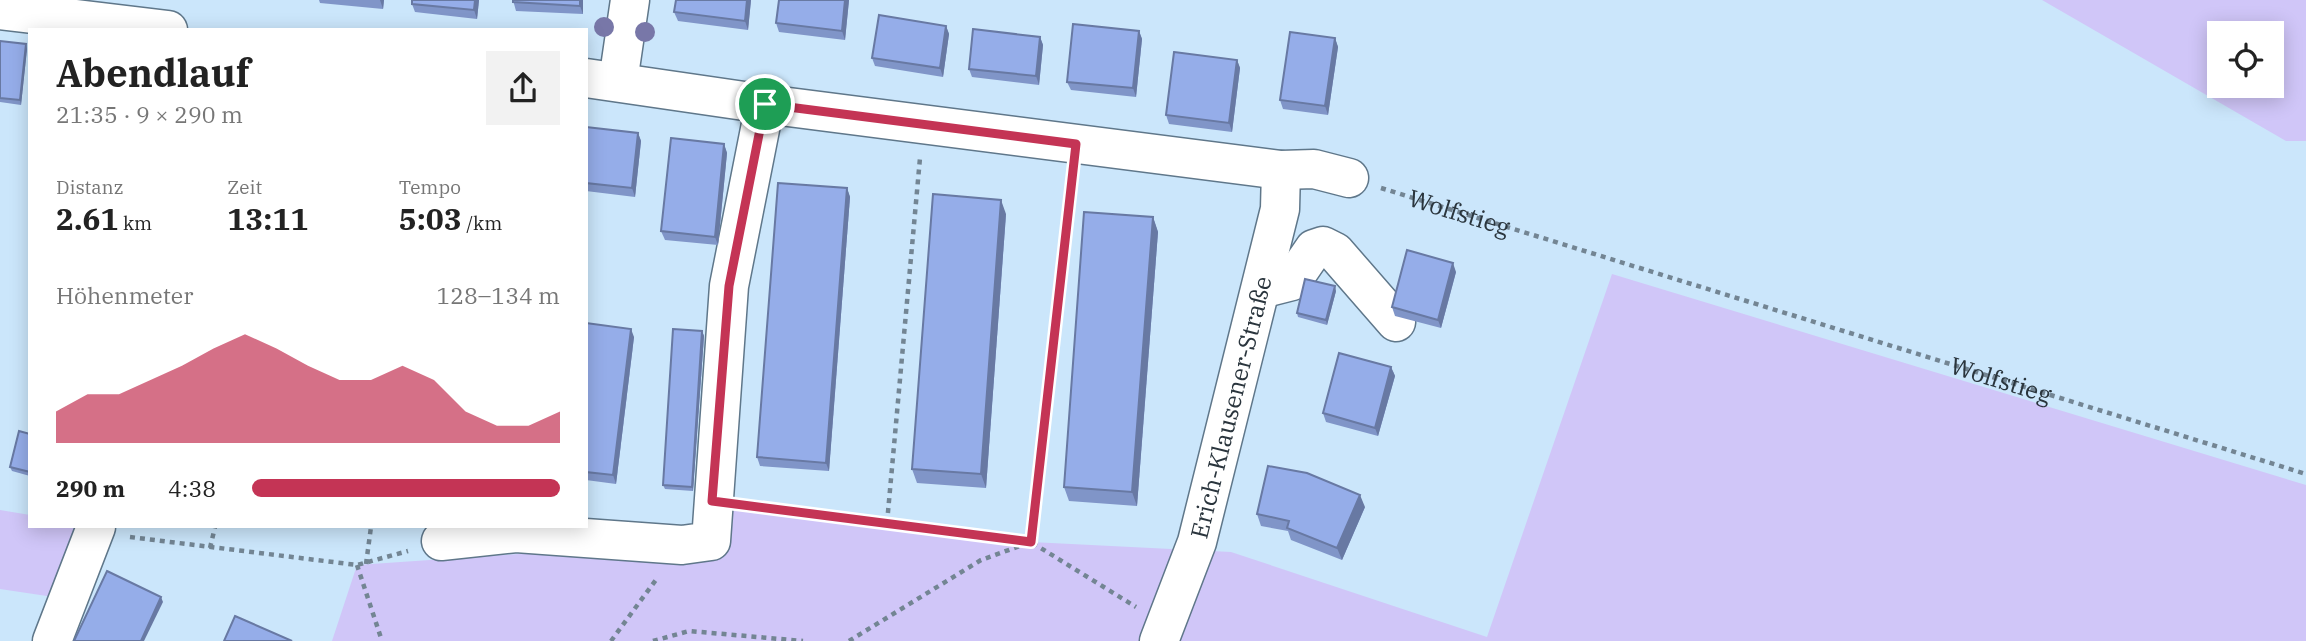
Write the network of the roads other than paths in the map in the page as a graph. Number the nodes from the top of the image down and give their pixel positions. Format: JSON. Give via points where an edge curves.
{"nodes":[{"id":1,"x":630,"y":0,"type":"edge"},
{"id":2,"x":0,"y":10,"type":"edge"},
{"id":3,"x":150,"y":28,"type":"edge"},
{"id":4,"x":602,"y":80,"type":"edge"},
{"id":5,"x":765,"y":104,"type":"junction"},
{"id":6,"x":1281,"y":170,"type":"junction"},
{"id":7,"x":1349,"y":178,"type":"road end"},
{"id":8,"x":1261,"y":289,"type":"junction"},
{"id":9,"x":1396,"y":322,"type":"edge"},
{"id":10,"x":95,"y":530,"type":"edge"},
{"id":11,"x":442,"y":541,"type":"road end"},
{"id":12,"x":1158,"y":635,"type":"edge"},
{"id":13,"x":52,"y":641,"type":"edge"}],
"edges":[{"from":1,"to":4,"type":"street"},
{"from":2,"to":3,"type":"street"},
{"from":4,"to":5,"type":"street"},
{"from":5,"to":6,"type":"street"},
{"from":5,"to":11,"type":"street","via":[[729,286],[711,541],[682,545],[516,533]]},
{"from":6,"to":7,"type":"street","via":[[1314,169]]},
{"from":6,"to":8,"type":"street","name":"Erich-Klausener-Straße","via":[[1280,209]]},
{"from":8,"to":9,"type":"street","via":[[1292,281],[1314,249],[1323,246],[1335,252]]},
{"from":8,"to":12,"type":"street","name":"Erich-Klausener-Straße","via":[[1197,542]]},
{"from":10,"to":13,"type":"street"}]}
